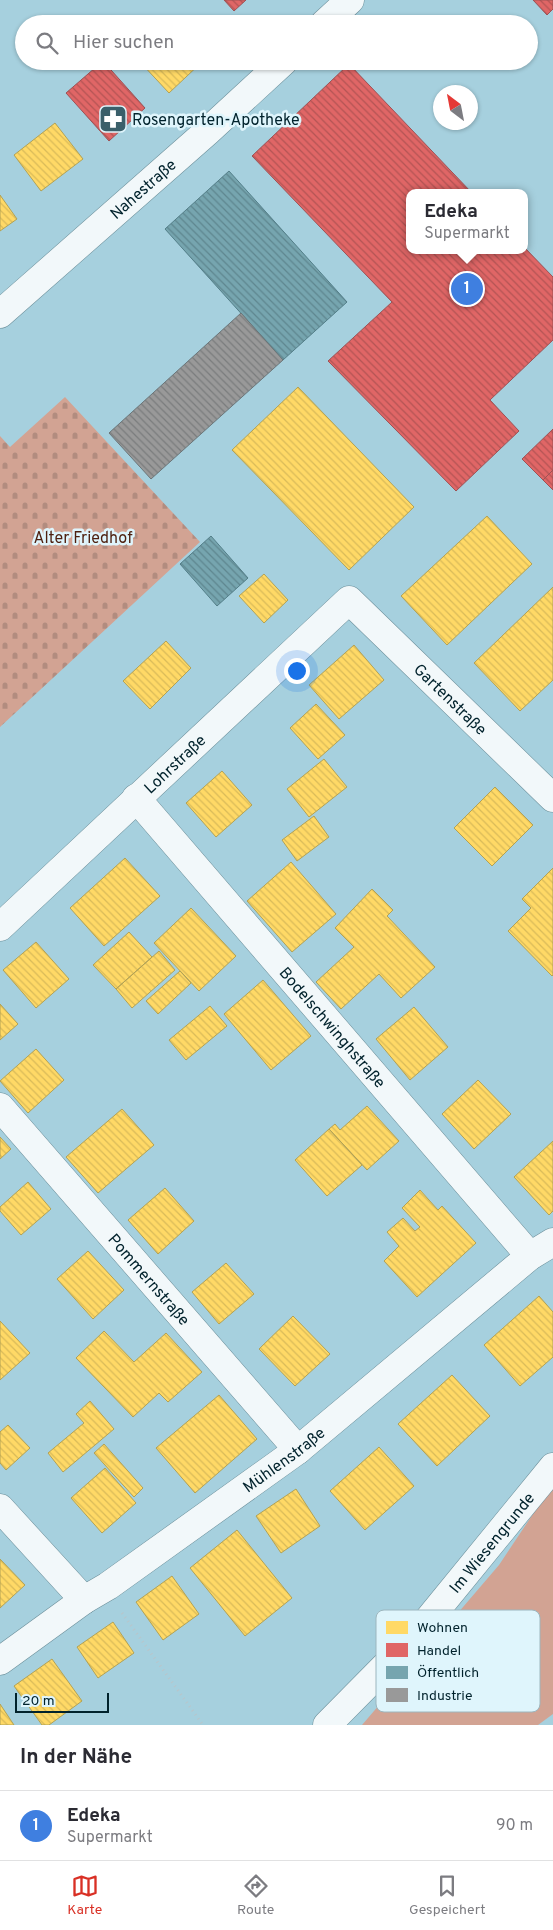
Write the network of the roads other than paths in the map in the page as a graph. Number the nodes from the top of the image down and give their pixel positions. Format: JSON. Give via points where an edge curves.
{"nodes":[{"id":1,"x":350,"y":0,"type":"edge"},
{"id":2,"x":334,"y":15,"type":"edge"},
{"id":3,"x":274,"y":70,"type":"edge"},
{"id":4,"x":0,"y":314,"type":"edge"},
{"id":5,"x":349,"y":600,"type":"joint"},
{"id":6,"x":136,"y":798,"type":"junction"},
{"id":7,"x":553,"y":798,"type":"edge"},
{"id":8,"x":0,"y":927,"type":"edge"},
{"id":9,"x":0,"y":1107,"type":"edge"},
{"id":10,"x":553,"y":1242,"type":"edge"},
{"id":11,"x":530,"y":1256,"type":"junction"},
{"id":12,"x":298,"y":1450,"type":"junction"},
{"id":13,"x":553,"y":1466,"type":"edge"},
{"id":14,"x":0,"y":1508,"type":"edge"},
{"id":15,"x":84,"y":1600,"type":"junction"},
{"id":16,"x":436,"y":1610,"type":"edge"},
{"id":17,"x":0,"y":1661,"type":"edge"},
{"id":18,"x":376,"y":1675,"type":"edge"},
{"id":19,"x":327,"y":1725,"type":"edge"}],
"edges":[{"from":1,"to":2,"type":"street"},
{"from":3,"to":4,"type":"street","name":"Nahestraße"},
{"from":5,"to":6,"type":"street","name":"Lohrstraße"},
{"from":5,"to":7,"type":"street","name":"Gartenstraße"},
{"from":6,"to":8,"type":"street","name":"Lohrstraße"},
{"from":6,"to":11,"type":"street","name":"Bodelschwinghstraße"},
{"from":9,"to":12,"type":"street","name":"Pommernstraße"},
{"from":10,"to":11,"type":"street","name":"Mühlenstraße"},
{"from":11,"to":12,"type":"street","name":"Mühlenstraße"},
{"from":12,"to":15,"type":"street","name":"Mühlenstraße"},
{"from":13,"to":16,"type":"street","name":"Im Wiesengrunde"},
{"from":14,"to":15,"type":"street"},
{"from":15,"to":17,"type":"street","name":"Mühlenstraße"},
{"from":18,"to":19,"type":"street","name":"Im Wiesengrunde"}]}
